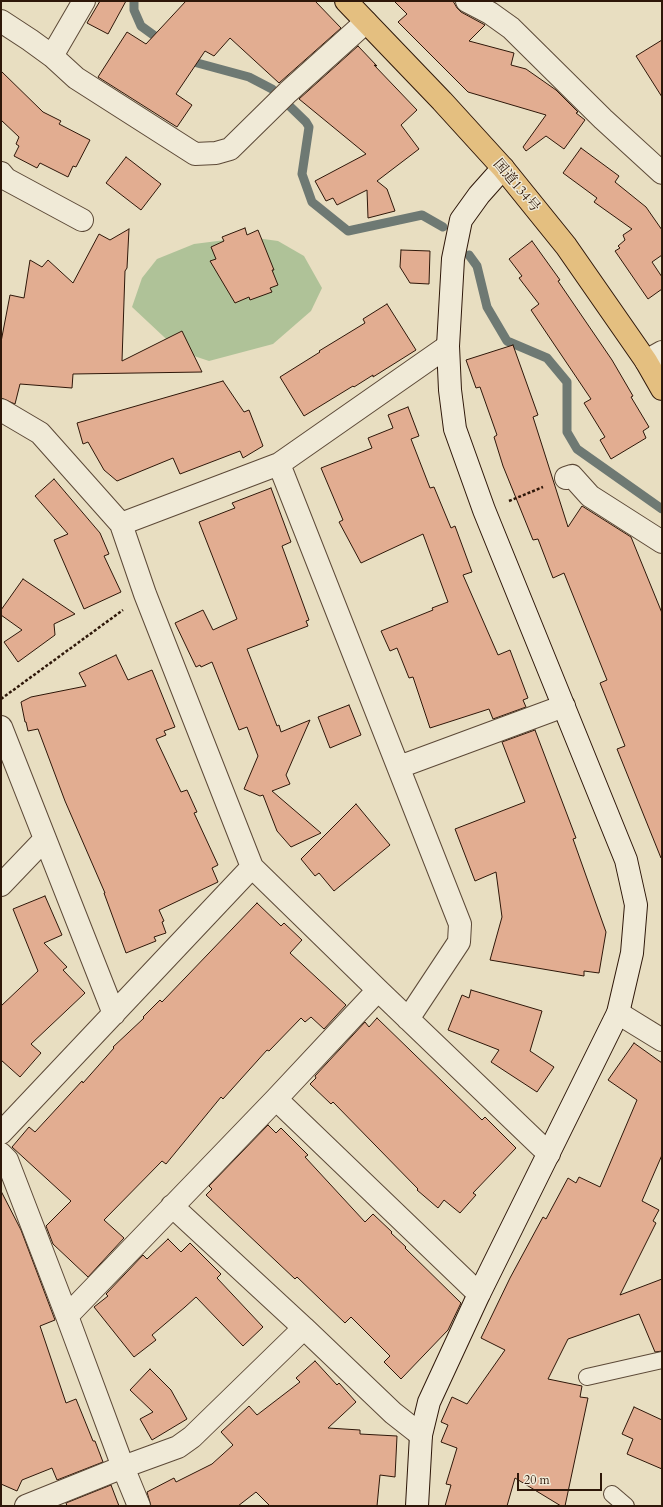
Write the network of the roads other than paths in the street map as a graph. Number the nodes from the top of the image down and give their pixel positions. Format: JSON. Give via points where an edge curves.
{"nodes":[{"id":1,"x":84,"y":1,"type":"edge"},
{"id":2,"x":346,"y":1,"type":"edge"},
{"id":3,"x":467,"y":1,"type":"edge"},
{"id":4,"x":1,"y":21,"type":"edge"},
{"id":5,"x":366,"y":22,"type":"junction"},
{"id":6,"x":52,"y":56,"type":"junction"},
{"id":7,"x":502,"y":168,"type":"junction"},
{"id":8,"x":1,"y":173,"type":"edge"},
{"id":9,"x":662,"y":173,"type":"edge"},
{"id":10,"x":82,"y":220,"type":"dead end"},
{"id":11,"x":448,"y":346,"type":"junction"},
{"id":12,"x":654,"y":357,"type":"edge"},
{"id":13,"x":662,"y":389,"type":"edge"},
{"id":14,"x":1,"y":410,"type":"edge"},
{"id":15,"x":279,"y":464,"type":"junction"},
{"id":16,"x":566,"y":478,"type":"road end"},
{"id":17,"x":121,"y":524,"type":"junction"},
{"id":18,"x":662,"y":542,"type":"edge"},
{"id":19,"x":564,"y":706,"type":"junction"},
{"id":20,"x":1,"y":727,"type":"edge"},
{"id":21,"x":399,"y":767,"type":"junction"},
{"id":22,"x":45,"y":839,"type":"junction"},
{"id":23,"x":252,"y":867,"type":"junction"},
{"id":24,"x":1,"y":885,"type":"edge"},
{"id":25,"x":378,"y":990,"type":"junction"},
{"id":26,"x":618,"y":1013,"type":"junction"},
{"id":27,"x":114,"y":1014,"type":"junction"},
{"id":28,"x":408,"y":1019,"type":"junction"},
{"id":29,"x":662,"y":1040,"type":"edge"},
{"id":30,"x":276,"y":1099,"type":"junction"},
{"id":31,"x":1,"y":1133,"type":"edge"},
{"id":32,"x":1,"y":1154,"type":"edge"},
{"id":33,"x":549,"y":1154,"type":"junction"},
{"id":34,"x":172,"y":1206,"type":"junction"},
{"id":35,"x":479,"y":1294,"type":"junction"},
{"id":36,"x":67,"y":1316,"type":"junction"},
{"id":37,"x":304,"y":1328,"type":"junction"},
{"id":38,"x":662,"y":1360,"type":"edge"},
{"id":39,"x":587,"y":1377,"type":"dead end"},
{"id":40,"x":421,"y":1435,"type":"junction"},
{"id":41,"x":123,"y":1467,"type":"junction"},
{"id":42,"x":612,"y":1494,"type":"dead end"},
{"id":43,"x":26,"y":1506,"type":"edge"},
{"id":44,"x":139,"y":1506,"type":"edge"},
{"id":45,"x":417,"y":1506,"type":"edge"},
{"id":46,"x":626,"y":1506,"type":"edge"}],
"edges":[{"from":1,"to":6,"type":"street"},
{"from":2,"to":5,"type":"highway","name":"国道134号"},
{"from":3,"to":9,"type":"street","via":[[512,28],[602,119]]},
{"from":4,"to":6,"type":"street"},
{"from":5,"to":6,"type":"street","via":[[230,149],[216,153],[195,154],[76,78]]},
{"from":5,"to":7,"type":"highway","name":"国道134号"},
{"from":7,"to":11,"type":"street","via":[[461,220],[453,259]]},
{"from":7,"to":12,"type":"highway","name":"国道134号"},
{"from":8,"to":10,"type":"street","via":[[6,179]]},
{"from":11,"to":15,"type":"street"},
{"from":11,"to":19,"type":"street","via":[[455,429],[484,510]]},
{"from":12,"to":13,"type":"highway","name":"国道134号"},
{"from":14,"to":17,"type":"street","via":[[40,433]]},
{"from":15,"to":17,"type":"street"},
{"from":15,"to":21,"type":"street"},
{"from":16,"to":18,"type":"street","via":[[572,476],[590,496]]},
{"from":17,"to":23,"type":"street","via":[[145,594]]},
{"from":19,"to":21,"type":"street"},
{"from":19,"to":26,"type":"street","via":[[626,860],[636,905],[632,953]]},
{"from":20,"to":22,"type":"street"},
{"from":21,"to":28,"type":"street","via":[[460,924],[459,942]]},
{"from":22,"to":24,"type":"street"},
{"from":22,"to":27,"type":"street"},
{"from":23,"to":25,"type":"street"},
{"from":23,"to":27,"type":"street"},
{"from":25,"to":28,"type":"street"},
{"from":25,"to":30,"type":"street"},
{"from":26,"to":29,"type":"street"},
{"from":26,"to":33,"type":"street"},
{"from":27,"to":31,"type":"street"},
{"from":28,"to":33,"type":"street"},
{"from":30,"to":34,"type":"street"},
{"from":30,"to":35,"type":"street"},
{"from":32,"to":36,"type":"street","via":[[6,1160]]},
{"from":33,"to":35,"type":"street"},
{"from":34,"to":36,"type":"street"},
{"from":34,"to":37,"type":"street"},
{"from":35,"to":40,"type":"street","via":[[429,1402]]},
{"from":36,"to":41,"type":"street"},
{"from":37,"to":40,"type":"street","via":[[393,1413]]},
{"from":37,"to":41,"type":"street","via":[[192,1437],[178,1446]]},
{"from":38,"to":39,"type":"lane"},
{"from":40,"to":45,"type":"street"},
{"from":41,"to":43,"type":"street"},
{"from":41,"to":44,"type":"street"},
{"from":42,"to":46,"type":"lane"}]}
